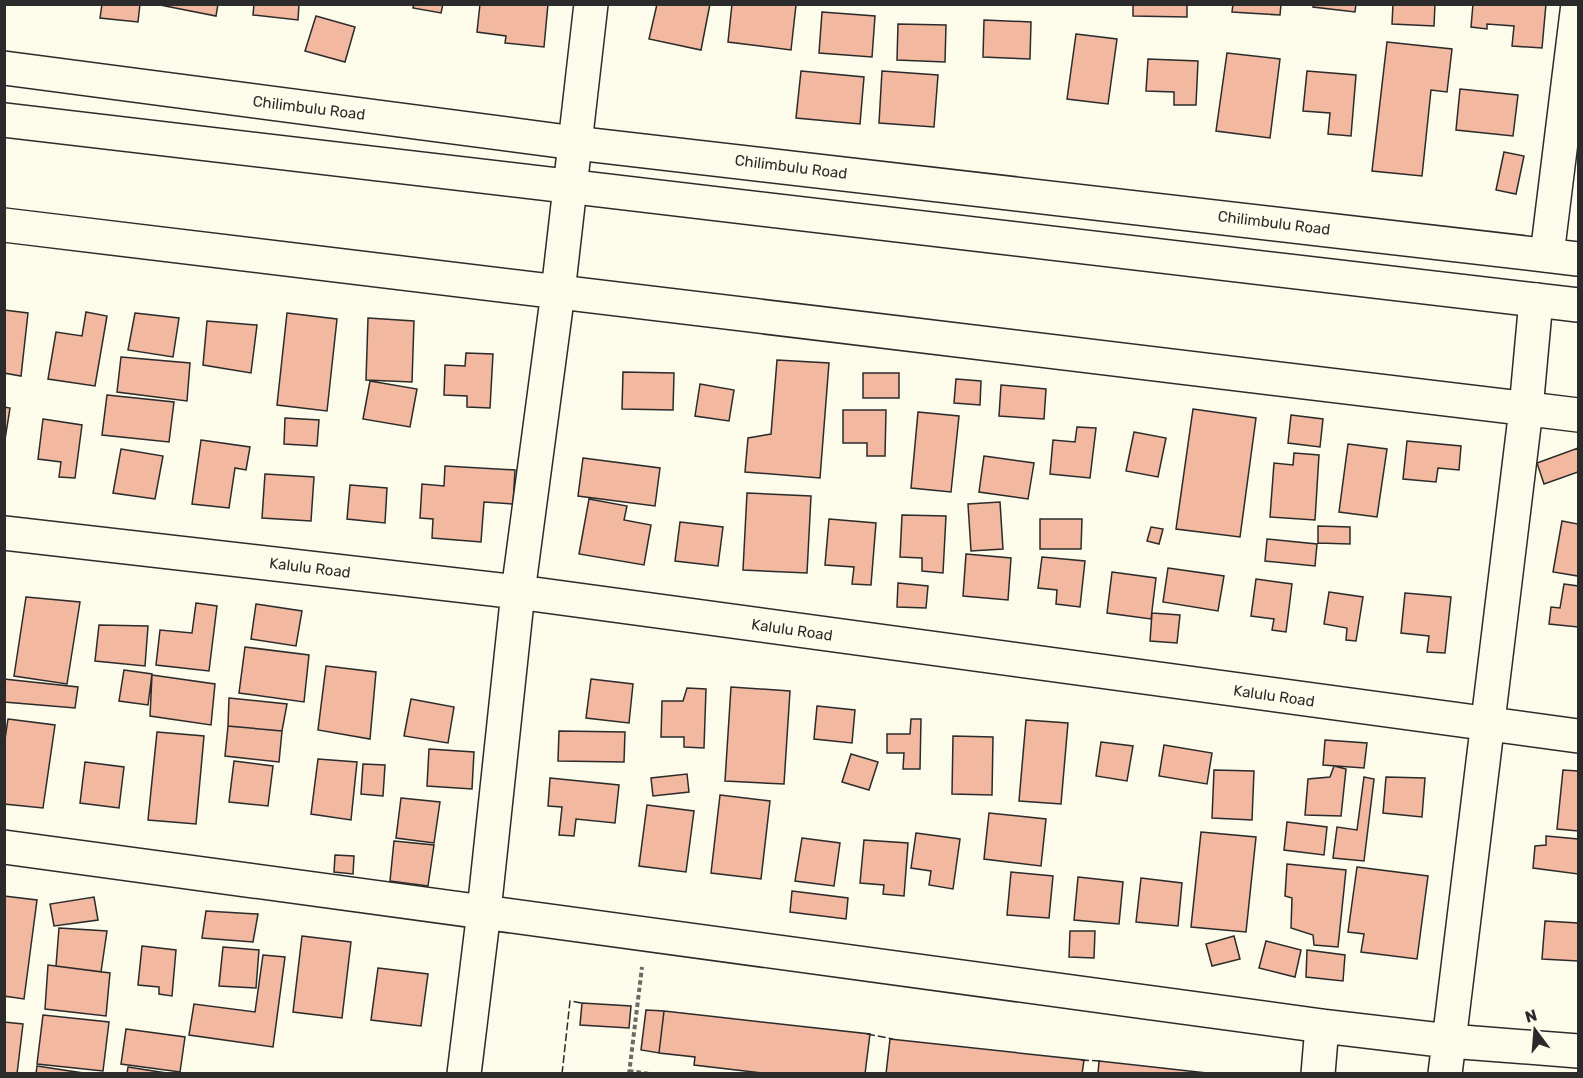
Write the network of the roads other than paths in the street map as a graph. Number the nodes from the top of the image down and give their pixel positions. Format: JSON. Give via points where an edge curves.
{"nodes":[{"id":1,"x":591,"y":4,"type":"edge"},
{"id":2,"x":1578,"y":4,"type":"edge"},
{"id":3,"x":4,"y":68,"type":"edge"},
{"id":4,"x":4,"y":120,"type":"edge"},
{"id":5,"x":575,"y":143,"type":"junction"},
{"id":6,"x":571,"y":187,"type":"junction"},
{"id":7,"x":4,"y":225,"type":"edge"},
{"id":8,"x":1563,"y":257,"type":"edge"},
{"id":9,"x":558,"y":292,"type":"junction"},
{"id":10,"x":1536,"y":300,"type":"junction"},
{"id":11,"x":1578,"y":305,"type":"edge"},
{"id":12,"x":1526,"y":409,"type":"junction"},
{"id":13,"x":1578,"y":415,"type":"edge"},
{"id":14,"x":4,"y":533,"type":"edge"},
{"id":15,"x":518,"y":592,"type":"junction"},
{"id":16,"x":1486,"y":726,"type":"junction"},
{"id":17,"x":1578,"y":736,"type":"edge"},
{"id":18,"x":4,"y":848,"type":"edge"},
{"id":19,"x":484,"y":911,"type":"junction"},
{"id":20,"x":1322,"y":1026,"type":"junction"},
{"id":21,"x":1449,"y":1041,"type":"junction"},
{"id":22,"x":1578,"y":1051,"type":"edge"},
{"id":23,"x":464,"y":1074,"type":"edge"},
{"id":24,"x":1318,"y":1074,"type":"edge"},
{"id":25,"x":1445,"y":1074,"type":"edge"}],
"edges":[{"from":1,"to":5,"type":"street"},
{"from":2,"to":8,"type":"street"},
{"from":3,"to":5,"type":"street","name":"Chilimbulu Road"},
{"from":4,"to":6,"type":"street"},
{"from":5,"to":6,"type":"street"},
{"from":5,"to":8,"type":"street","name":"Chilimbulu Road"},
{"from":6,"to":9,"type":"street"},
{"from":6,"to":10,"type":"street"},
{"from":7,"to":9,"type":"street"},
{"from":9,"to":12,"type":"street"},
{"from":9,"to":15,"type":"street"},
{"from":10,"to":11,"type":"street"},
{"from":10,"to":12,"type":"street"},
{"from":12,"to":13,"type":"street"},
{"from":12,"to":16,"type":"street"},
{"from":14,"to":15,"type":"street","name":"Kalulu Road"},
{"from":15,"to":16,"type":"street","name":"Kalulu Road"},
{"from":15,"to":19,"type":"street"},
{"from":16,"to":17,"type":"street","name":"Kalulu Road"},
{"from":16,"to":21,"type":"street"},
{"from":18,"to":19,"type":"street"},
{"from":19,"to":20,"type":"street"},
{"from":19,"to":23,"type":"street"},
{"from":20,"to":21,"type":"street"},
{"from":20,"to":24,"type":"street"},
{"from":21,"to":22,"type":"street"},
{"from":21,"to":25,"type":"street"}]}
